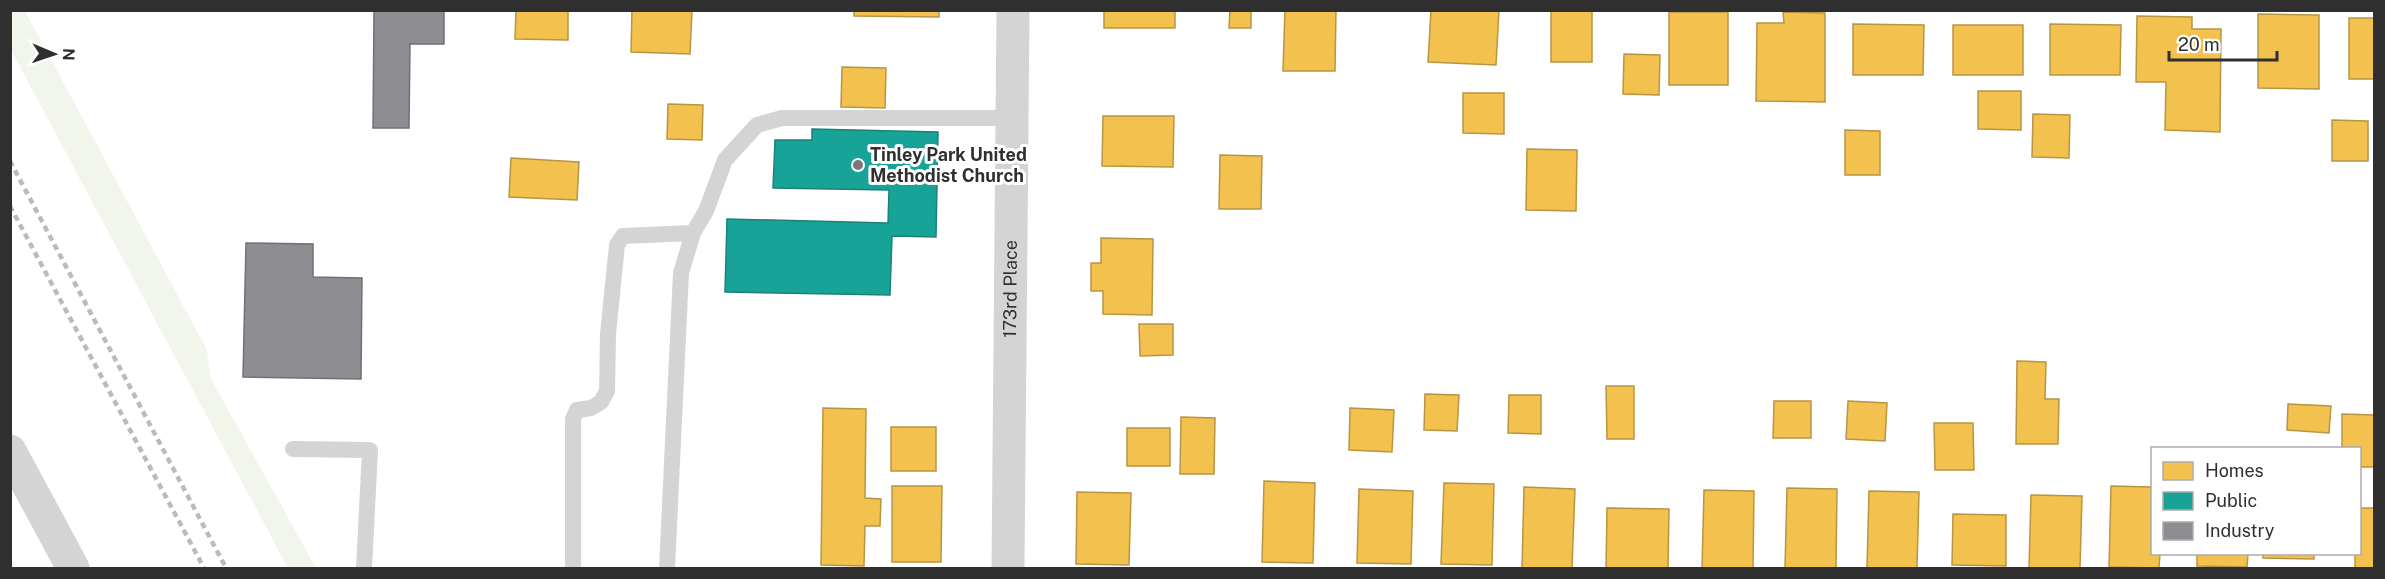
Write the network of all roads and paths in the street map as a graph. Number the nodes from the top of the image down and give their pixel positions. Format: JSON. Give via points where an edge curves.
{"nodes":[{"id":1,"x":1013,"y":10,"type":"edge"},
{"id":2,"x":1013,"y":118,"type":"junction"},
{"id":3,"x":693,"y":232,"type":"junction"},
{"id":4,"x":293,"y":449,"type":"dead end"},
{"id":5,"x":10,"y":450,"type":"edge"},
{"id":6,"x":73,"y":568,"type":"edge"},
{"id":7,"x":364,"y":568,"type":"edge"},
{"id":8,"x":573,"y":568,"type":"edge"},
{"id":9,"x":667,"y":568,"type":"edge"},
{"id":10,"x":1008,"y":568,"type":"edge"}],
"edges":[{"from":1,"to":2,"type":"street","name":"173rd Place"},
{"from":2,"to":3,"type":"lane","via":[[783,118],[757,125],[725,160],[706,211]]},
{"from":2,"to":10,"type":"street","name":"173rd Place"},
{"from":3,"to":8,"type":"lane","via":[[623,236],[617,245],[607,391],[601,402],[577,410],[573,419]]},
{"from":3,"to":9,"type":"lane","via":[[681,273]]},
{"from":4,"to":7,"type":"lane","via":[[370,450]]},
{"from":5,"to":6,"type":"street"}]}
